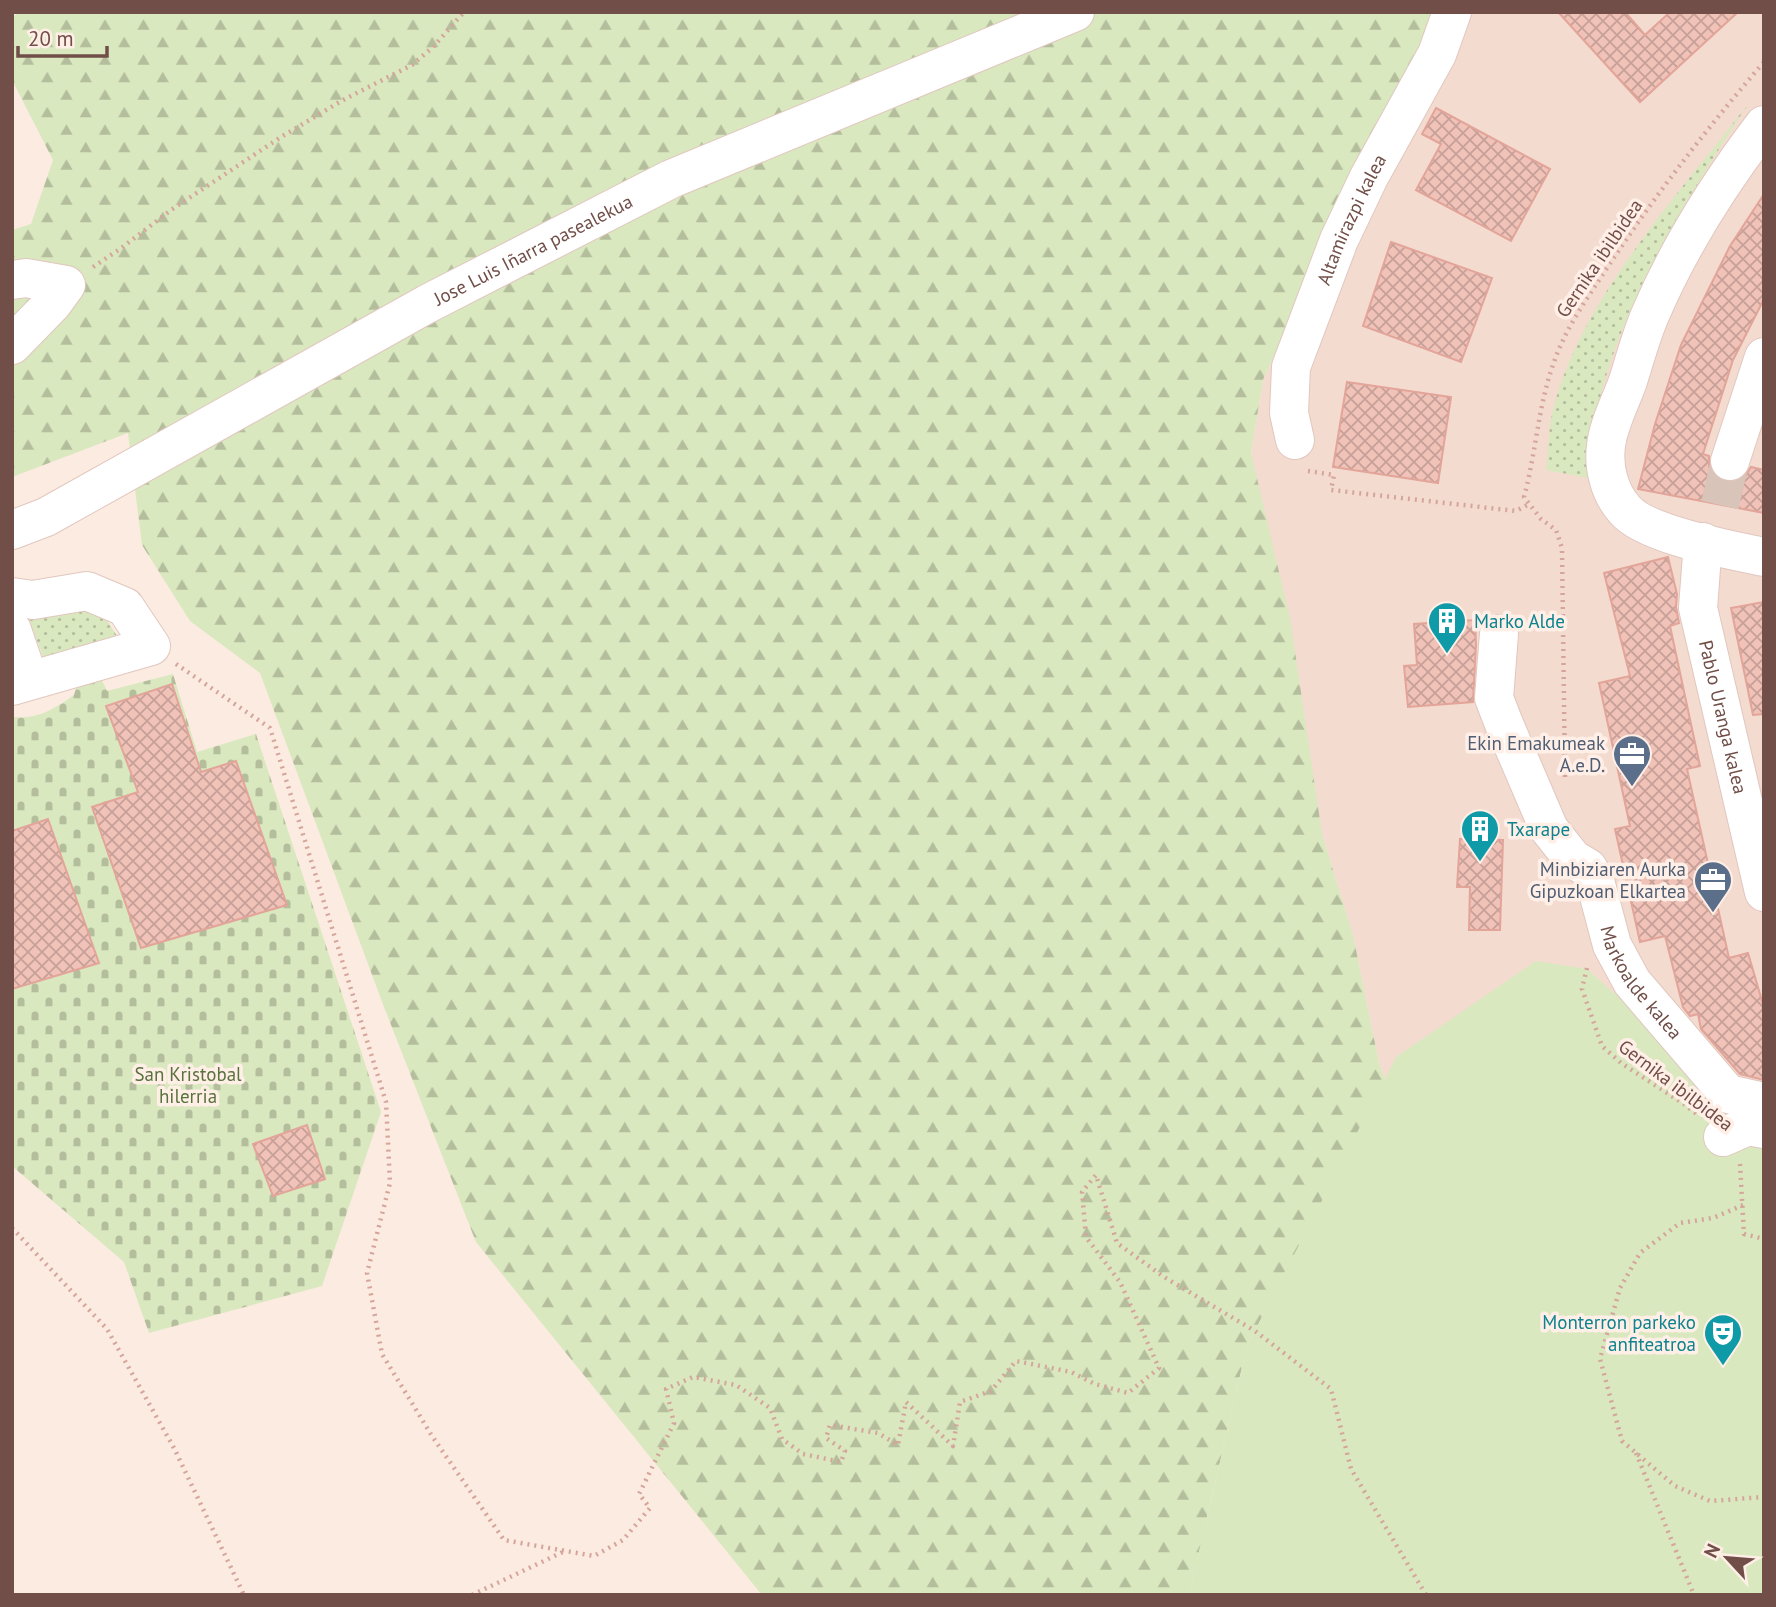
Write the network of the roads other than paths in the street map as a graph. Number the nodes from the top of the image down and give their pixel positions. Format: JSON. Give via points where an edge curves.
{"nodes":[{"id":1,"x":1075,"y":12,"type":"edge"},
{"id":2,"x":1452,"y":12,"type":"edge"},
{"id":3,"x":1764,"y":125,"type":"edge"},
{"id":4,"x":12,"y":280,"type":"edge"},
{"id":5,"x":12,"y":345,"type":"edge"},
{"id":6,"x":1764,"y":357,"type":"edge"},
{"id":7,"x":1295,"y":440,"type":"dead end"},
{"id":8,"x":1730,"y":461,"type":"tunnel mouth"},
{"id":9,"x":12,"y":530,"type":"edge"},
{"id":10,"x":1703,"y":542,"type":"junction"},
{"id":11,"x":1764,"y":557,"type":"edge"},
{"id":12,"x":12,"y":597,"type":"edge"},
{"id":13,"x":12,"y":630,"type":"edge"},
{"id":14,"x":1499,"y":634,"type":"dead end"},
{"id":15,"x":21,"y":683,"type":"edge"},
{"id":16,"x":1764,"y":892,"type":"edge"},
{"id":17,"x":1764,"y":1102,"type":"edge"},
{"id":18,"x":1764,"y":1129,"type":"edge"},
{"id":19,"x":1723,"y":1137,"type":"road end"}],
"edges":[{"from":1,"to":9,"type":"street","name":"Jose Luis Iñarra pasealekua","via":[[670,178],[427,304],[46,517]]},
{"from":2,"to":7,"type":"street","name":"Altamirazpi kalea","via":[[1437,54],[1339,240],[1291,367],[1289,412]]},
{"from":3,"to":10,"type":"street","via":[[1695,225],[1650,316],[1606,445],[1607,473],[1615,498],[1627,513],[1650,527]]},
{"from":4,"to":5,"type":"street","via":[[66,285]]},
{"from":6,"to":8,"type":"street"},
{"from":10,"to":11,"type":"street"},
{"from":10,"to":16,"type":"street","name":"Pablo Uranga kalea","via":[[1698,608]]},
{"from":12,"to":15,"type":"street","via":[[33,600],[87,591],[125,607],[151,646]]},
{"from":13,"to":15,"type":"street"},
{"from":14,"to":17,"type":"street","name":"Markoalde kalea","via":[[1494,698],[1549,829],[1595,881],[1612,945],[1632,982],[1728,1094]]},
{"from":18,"to":19,"type":"street","via":[[1748,1126]]}]}
